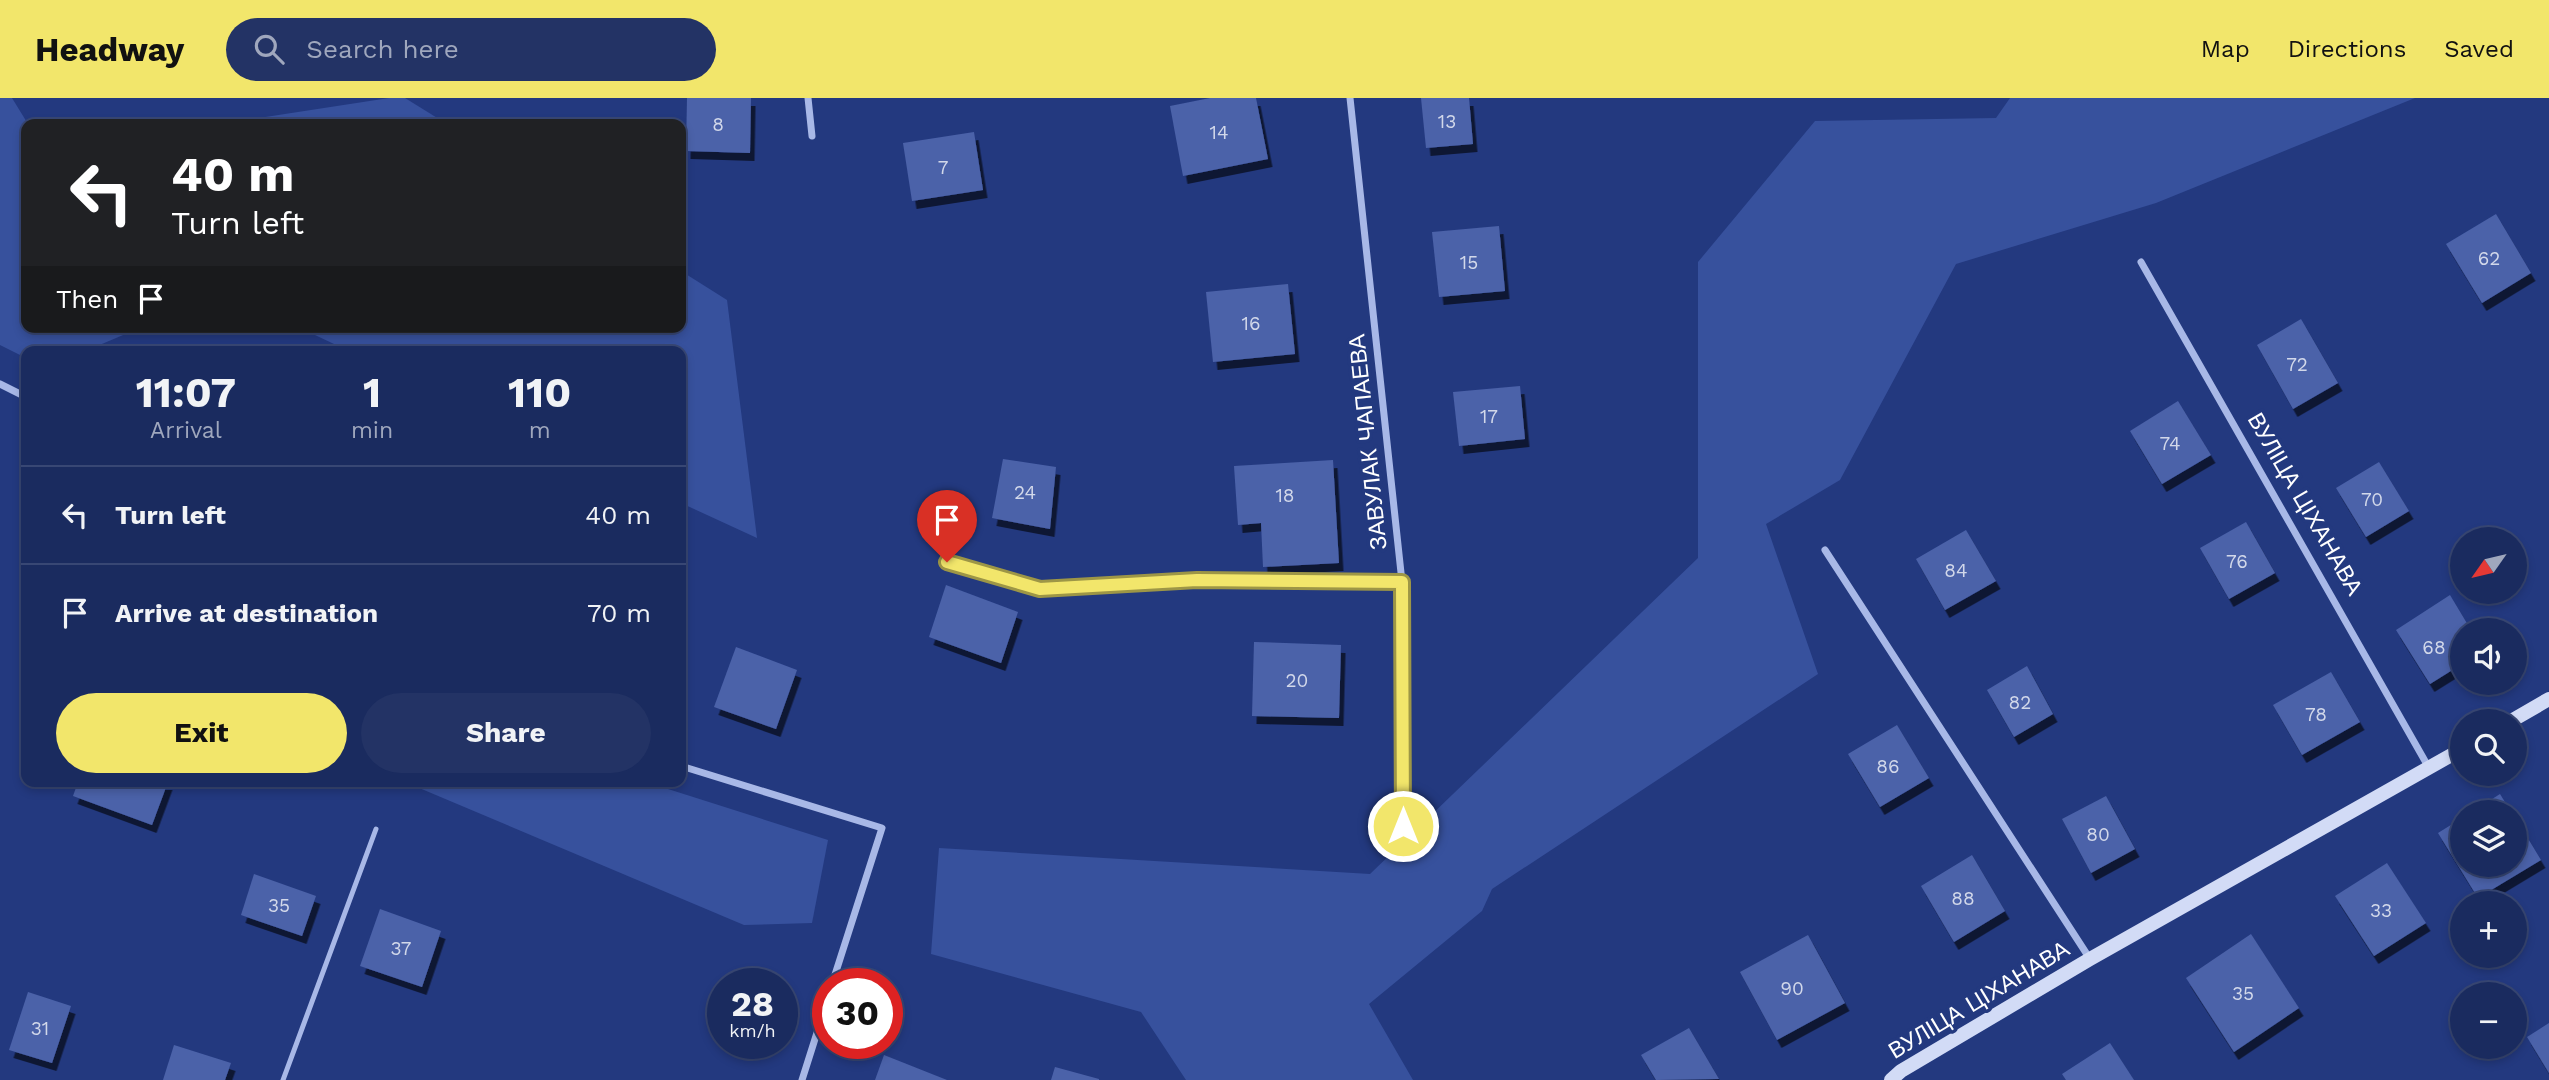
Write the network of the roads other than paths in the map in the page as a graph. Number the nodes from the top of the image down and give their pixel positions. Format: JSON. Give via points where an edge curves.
{"nodes":[{"id":1,"x":808,"y":98,"type":"edge"},
{"id":2,"x":1350,"y":98,"type":"edge"},
{"id":3,"x":812,"y":136,"type":"dead end"},
{"id":4,"x":2141,"y":262,"type":"dead end"},
{"id":5,"x":0,"y":384,"type":"edge"},
{"id":6,"x":21,"y":394,"type":"edge"},
{"id":7,"x":1825,"y":550,"type":"dead end"},
{"id":8,"x":947,"y":562,"type":"dead end"},
{"id":9,"x":1402,"y":582,"type":"junction"},
{"id":10,"x":2549,"y":699,"type":"edge"},
{"id":11,"x":2527,"y":712,"type":"edge"},
{"id":12,"x":2450,"y":756,"type":"edge"},
{"id":13,"x":686,"y":768,"type":"edge"},
{"id":14,"x":2429,"y":768,"type":"junction"},
{"id":15,"x":1403,"y":826,"type":"dead end"},
{"id":16,"x":376,"y":829,"type":"dead end"},
{"id":17,"x":2090,"y":959,"type":"junction"},
{"id":18,"x":837,"y":968,"type":"edge"},
{"id":19,"x":812,"y":1048,"type":"edge"},
{"id":20,"x":283,"y":1080,"type":"edge"},
{"id":21,"x":802,"y":1080,"type":"edge"},
{"id":22,"x":1891,"y":1080,"type":"edge"}],
"edges":[{"from":1,"to":3,"type":"street"},
{"from":2,"to":9,"type":"street","name":"ЗАВУЛАК ЧАПАЕВА"},
{"from":4,"to":14,"type":"street","name":"ВУЛІЦА ЦІХАНАВА"},
{"from":5,"to":6,"type":"street"},
{"from":7,"to":17,"type":"street","name":"ВУЛІЦА ЦІХАНАВА"},
{"from":8,"to":9,"type":"lane","via":[[1040,589],[1197,580]]},
{"from":9,"to":15,"type":"street","name":"ЗАВУЛАК ЧАПАЕВА"},
{"from":10,"to":11,"type":"street"},
{"from":12,"to":14,"type":"street","name":"ВУЛІЦА ЦІХАНАВА"},
{"from":13,"to":18,"type":"street","via":[[882,828]]},
{"from":14,"to":17,"type":"street","name":"ВУЛІЦА ЦІХАНАВА"},
{"from":16,"to":20,"type":"lane"},
{"from":17,"to":22,"type":"street","name":"ВУЛІЦА ЦІХАНАВА"},
{"from":19,"to":21,"type":"street"}]}
